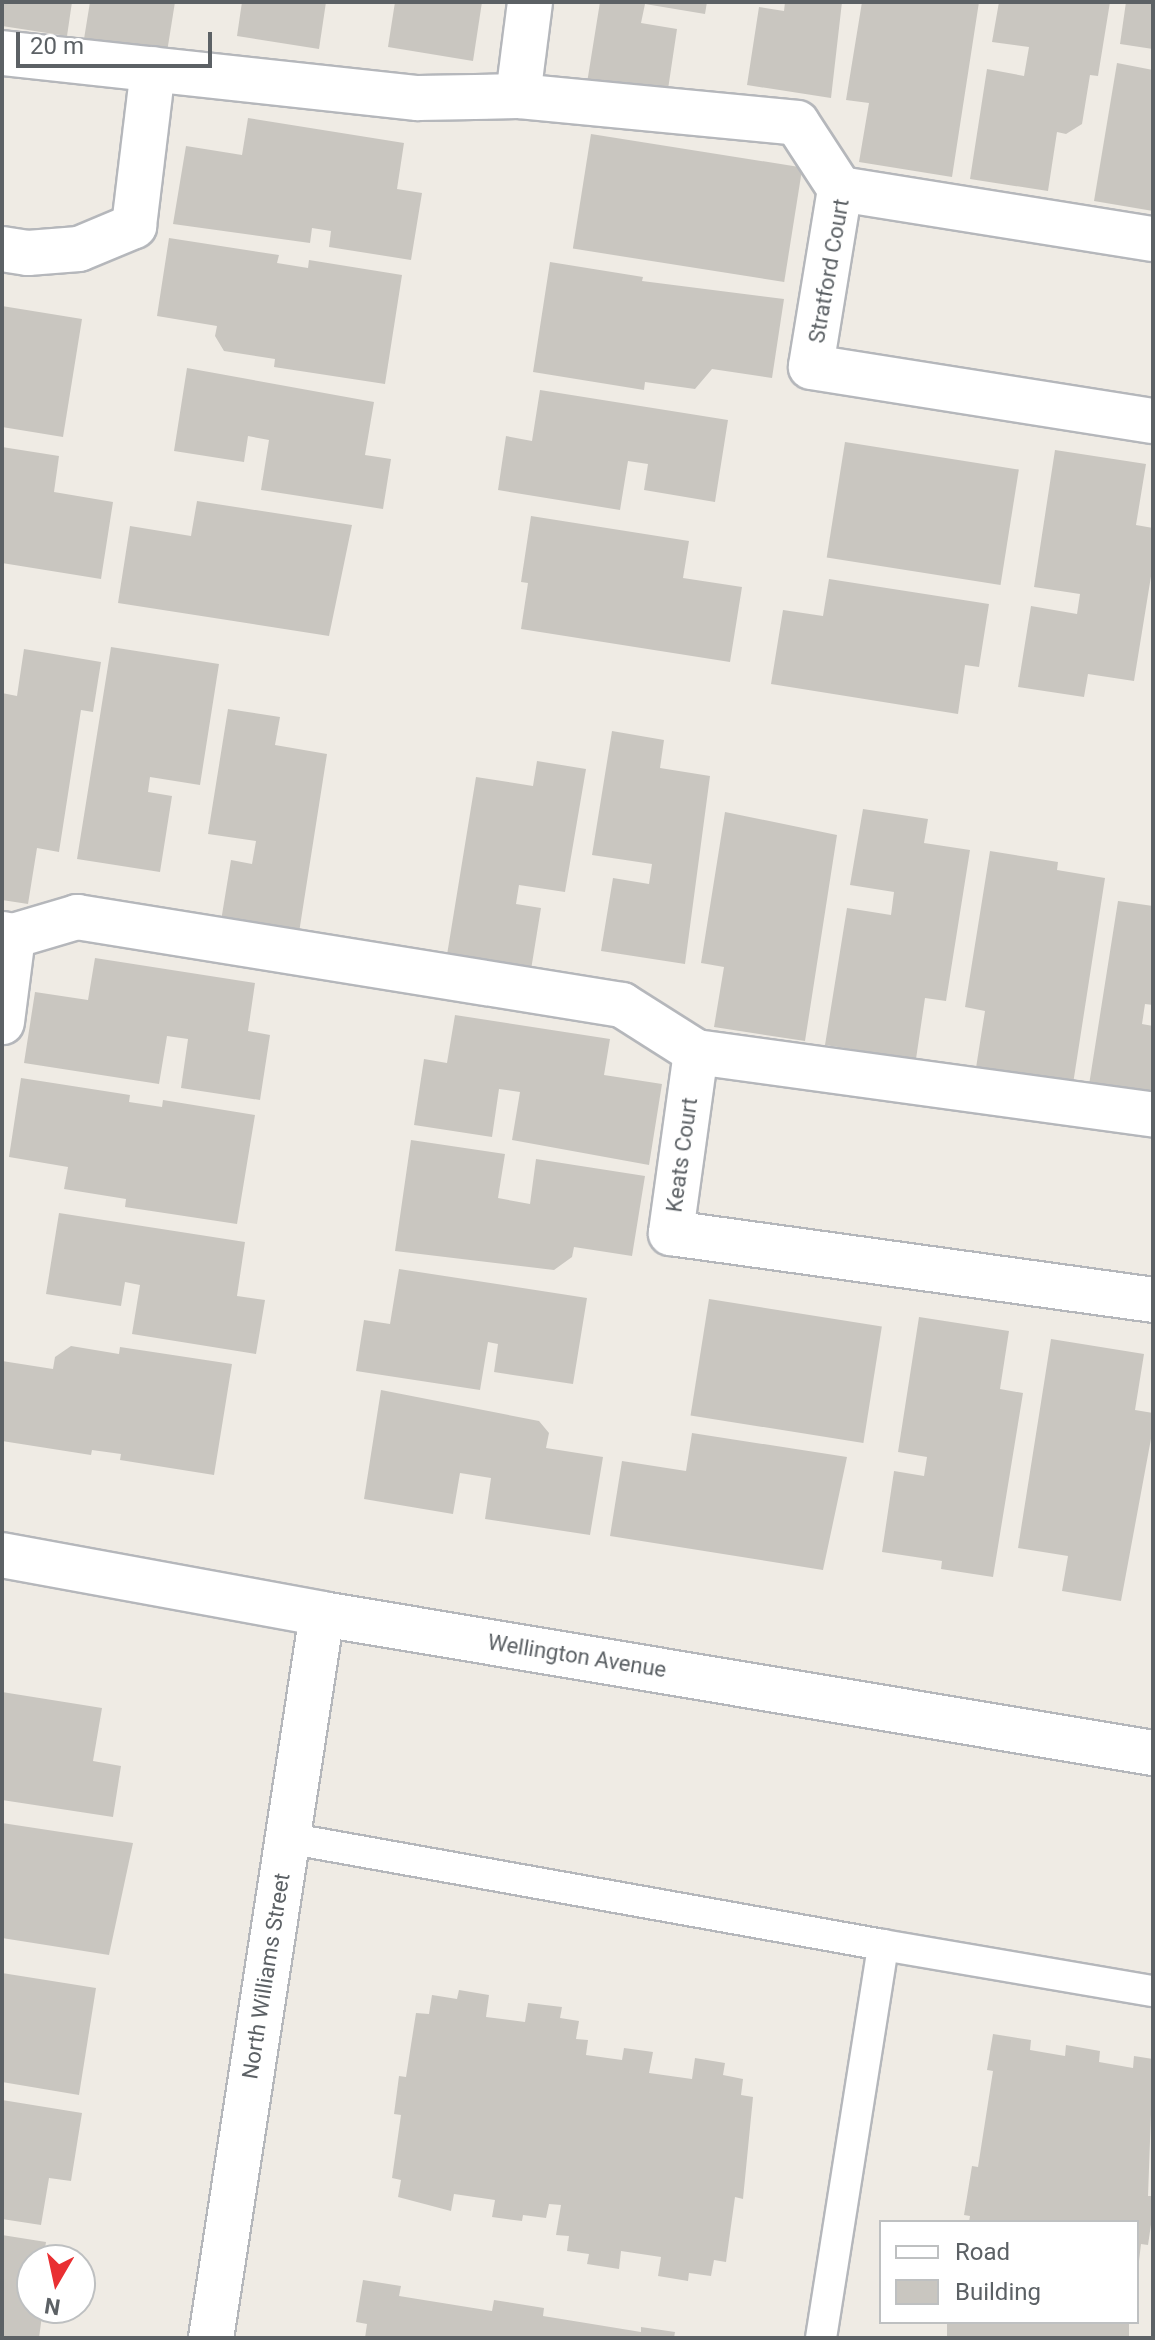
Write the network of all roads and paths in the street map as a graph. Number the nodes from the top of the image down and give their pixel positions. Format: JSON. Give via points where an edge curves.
{"nodes":[{"id":1,"x":530,"y":2,"type":"edge"},
{"id":2,"x":2,"y":53,"type":"edge"},
{"id":3,"x":153,"y":69,"type":"junction"},
{"id":4,"x":518,"y":96,"type":"junction"},
{"id":5,"x":840,"y":189,"type":"junction"},
{"id":6,"x":1153,"y":239,"type":"edge"},
{"id":7,"x":2,"y":249,"type":"edge"},
{"id":8,"x":1153,"y":421,"type":"edge"},
{"id":9,"x":7,"y":935,"type":"edge"},
{"id":10,"x":2,"y":1022,"type":"edge"},
{"id":11,"x":696,"y":1052,"type":"junction"},
{"id":12,"x":1153,"y":1115,"type":"edge"},
{"id":13,"x":1153,"y":1300,"type":"edge"},
{"id":14,"x":2,"y":1555,"type":"edge"},
{"id":15,"x":322,"y":1614,"type":"junction"},
{"id":16,"x":1153,"y":1753,"type":"edge"},
{"id":17,"x":287,"y":1838,"type":"junction"},
{"id":18,"x":883,"y":1945,"type":"junction"},
{"id":19,"x":1153,"y":1991,"type":"edge"},
{"id":20,"x":211,"y":2338,"type":"edge"},
{"id":21,"x":821,"y":2338,"type":"edge"}],
"edges":[{"from":1,"to":4,"type":"street"},
{"from":2,"to":3,"type":"street"},
{"from":3,"to":4,"type":"street","via":[[418,98]]},
{"from":3,"to":7,"type":"street","via":[[134,226],[79,249]]},
{"from":4,"to":5,"type":"street","via":[[797,123]]},
{"from":5,"to":6,"type":"street","name":"Stratford Court"},
{"from":5,"to":8,"type":"street","name":"Stratford Court","via":[[811,367]]},
{"from":9,"to":10,"type":"street"},
{"from":9,"to":11,"type":"street","via":[[77,917],[622,1005]]},
{"from":11,"to":12,"type":"street"},
{"from":11,"to":13,"type":"street","name":"Keats Court","via":[[671,1233]]},
{"from":14,"to":15,"type":"street","name":"Wellington Avenue"},
{"from":15,"to":16,"type":"street","name":"Wellington Avenue"},
{"from":15,"to":17,"type":"street","name":"North Williams Street"},
{"from":17,"to":18,"type":"lane"},
{"from":17,"to":20,"type":"street","name":"North Williams Street"},
{"from":18,"to":19,"type":"lane"},
{"from":18,"to":21,"type":"lane"}]}
